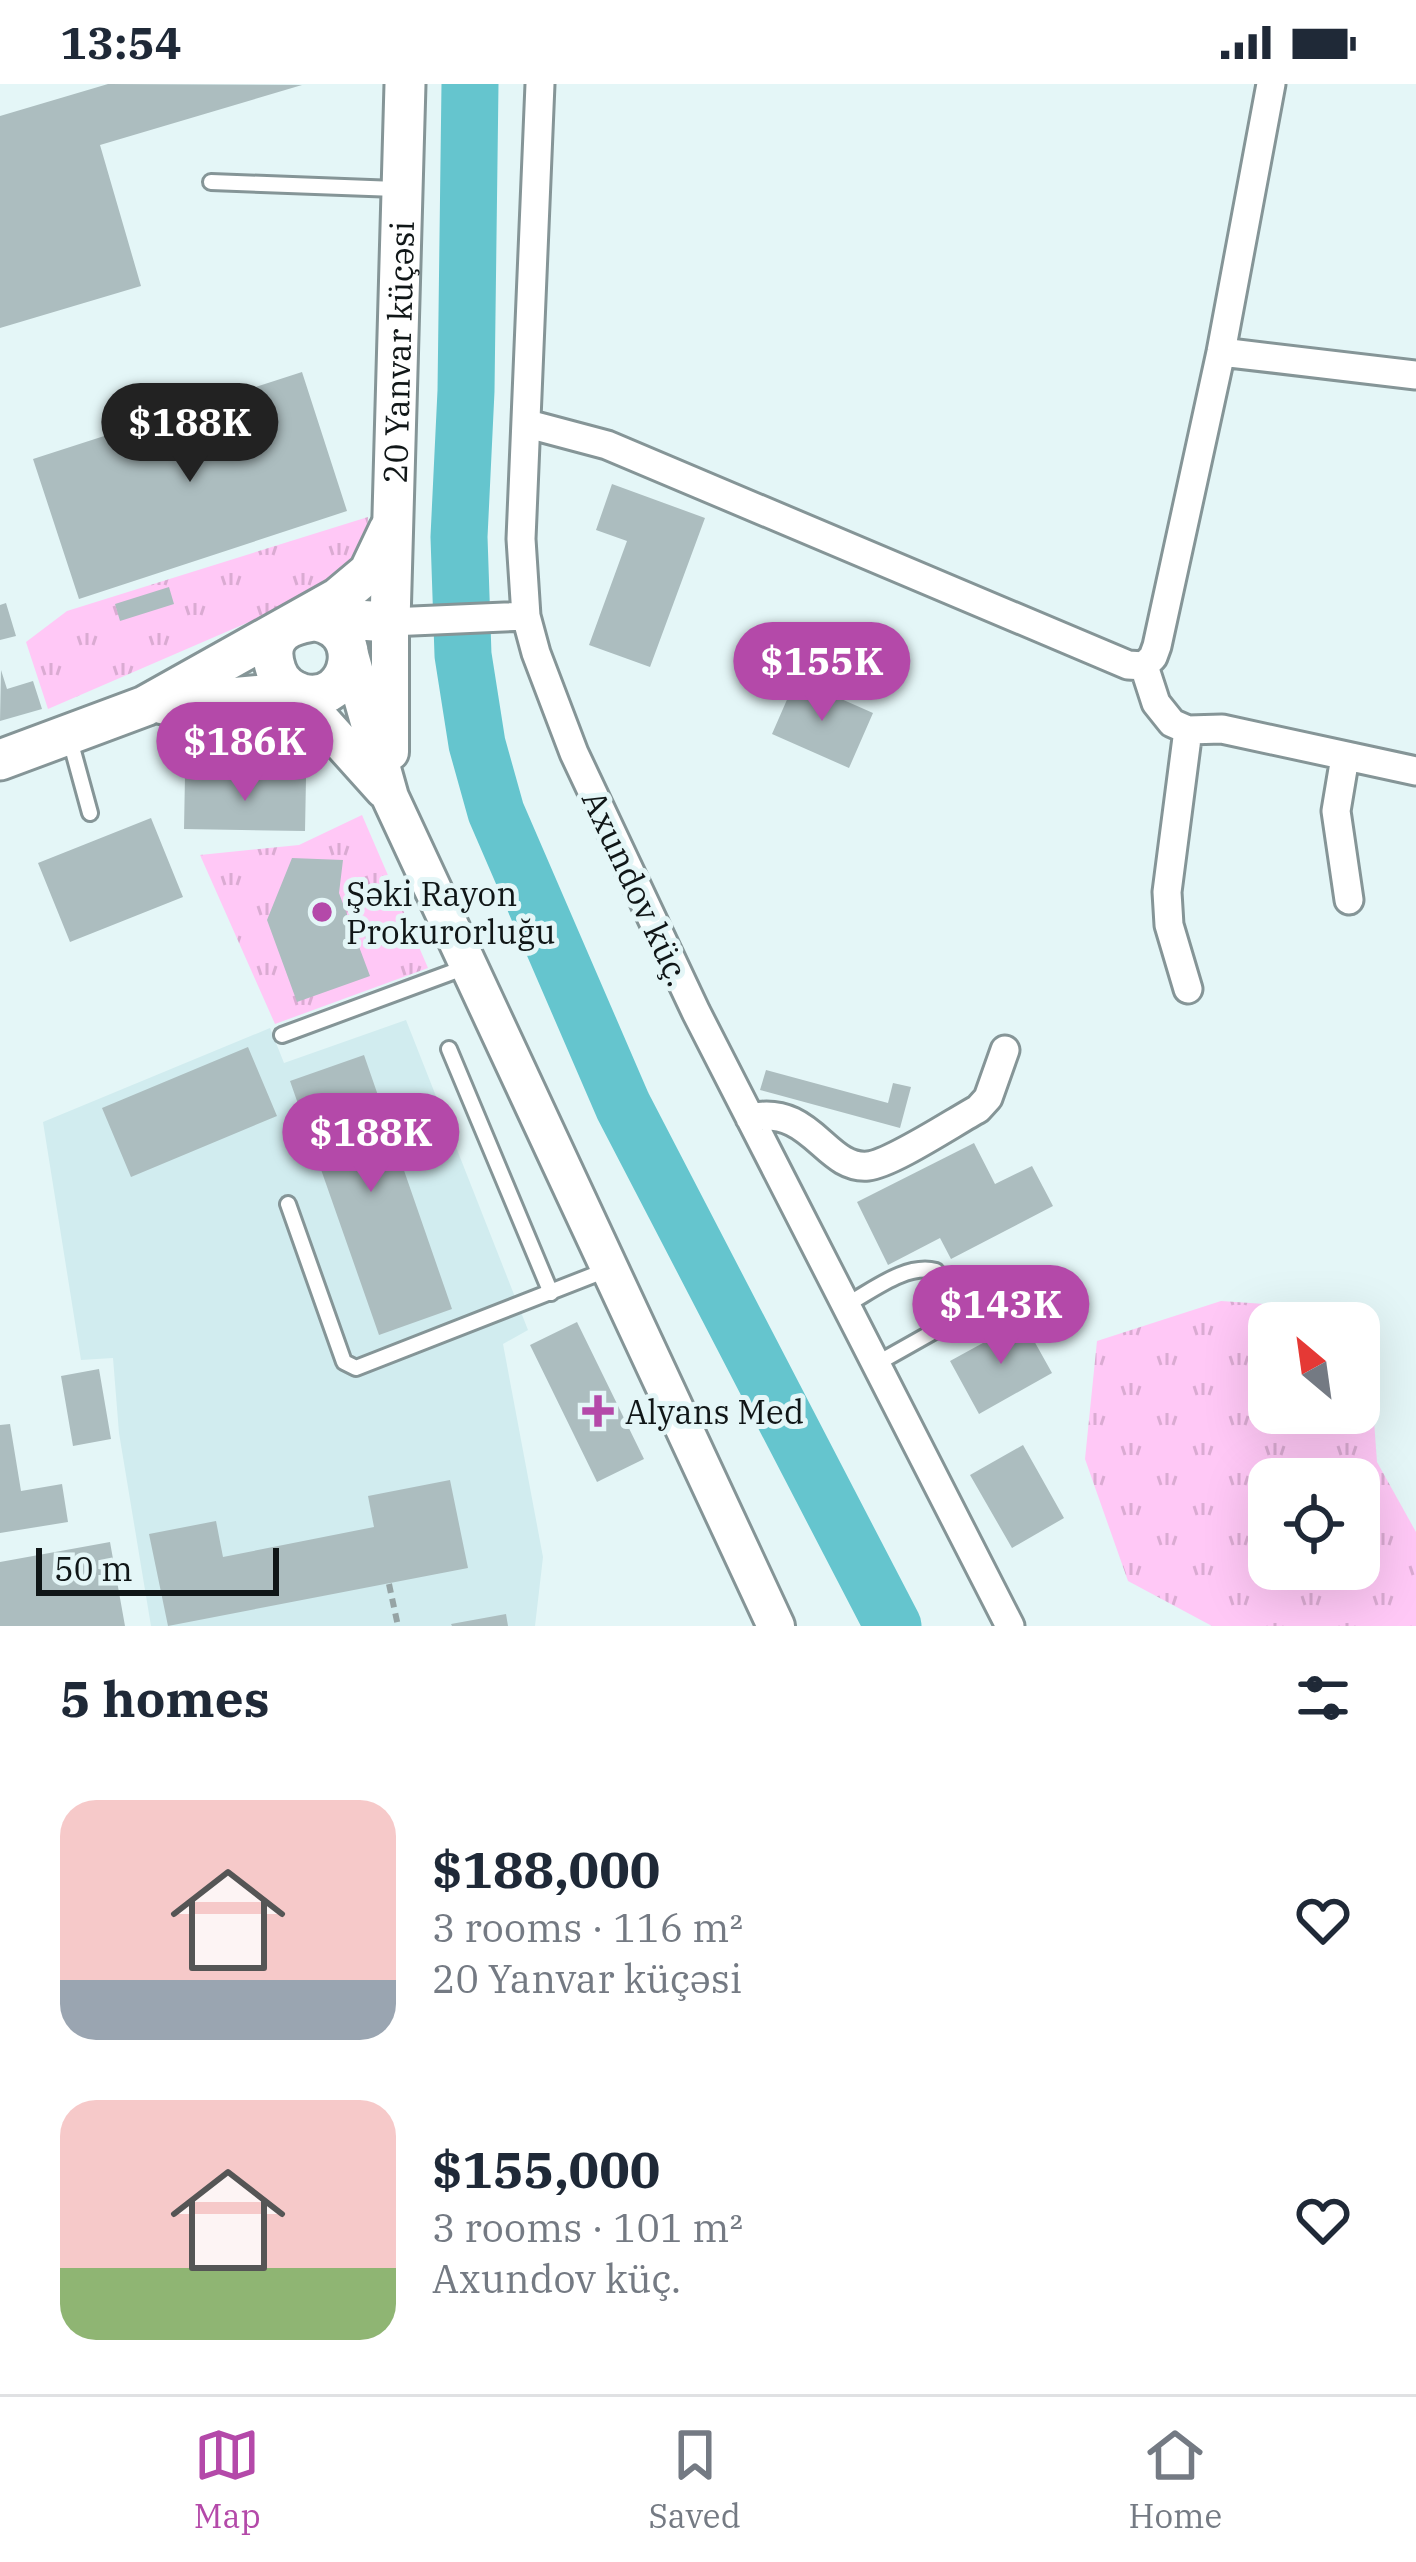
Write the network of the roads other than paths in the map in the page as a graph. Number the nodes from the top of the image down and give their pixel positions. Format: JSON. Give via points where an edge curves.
{"nodes":[{"id":1,"x":405,"y":84,"type":"edge"},
{"id":2,"x":540,"y":84,"type":"edge"},
{"id":3,"x":1270,"y":84,"type":"edge"},
{"id":4,"x":211,"y":182,"type":"dead end"},
{"id":5,"x":401,"y":189,"type":"junction"},
{"id":6,"x":1221,"y":352,"type":"junction"},
{"id":7,"x":1416,"y":375,"type":"edge"},
{"id":8,"x":528,"y":424,"type":"junction"},
{"id":9,"x":392,"y":520,"type":"junction"},
{"id":10,"x":526,"y":616,"type":"junction"},
{"id":11,"x":302,"y":621,"type":"junction"},
{"id":12,"x":402,"y":621,"type":"junction"},
{"id":13,"x":347,"y":663,"type":"junction"},
{"id":14,"x":1144,"y":666,"type":"junction"},
{"id":15,"x":296,"y":692,"type":"junction"},
{"id":16,"x":145,"y":706,"type":"junction"},
{"id":17,"x":1188,"y":730,"type":"junction"},
{"id":18,"x":69,"y":735,"type":"junction"},
{"id":19,"x":1345,"y":757,"type":"junction"},
{"id":20,"x":0,"y":760,"type":"edge"},
{"id":21,"x":1416,"y":771,"type":"edge"},
{"id":22,"x":390,"y":797,"type":"junction"},
{"id":23,"x":90,"y":813,"type":"dead end"},
{"id":24,"x":1349,"y":901,"type":"dead end"},
{"id":25,"x":466,"y":967,"type":"junction"},
{"id":26,"x":1188,"y":989,"type":"dead end"},
{"id":27,"x":282,"y":1035,"type":"dead end"},
{"id":28,"x":449,"y":1049,"type":"dead end"},
{"id":29,"x":1005,"y":1050,"type":"dead end"},
{"id":30,"x":750,"y":1118,"type":"junction"},
{"id":31,"x":287,"y":1204,"type":"dead end"},
{"id":32,"x":609,"y":1269,"type":"junction"},
{"id":33,"x":551,"y":1293,"type":"junction"},
{"id":34,"x":846,"y":1305,"type":"junction"},
{"id":35,"x":876,"y":1364,"type":"junction"},
{"id":36,"x":776,"y":1626,"type":"edge"},
{"id":37,"x":1010,"y":1626,"type":"edge"}],
"edges":[{"from":1,"to":5,"type":"main road","name":"20 Yanvar küçəsi"},
{"from":2,"to":8,"type":"street","name":"Axundov küç."},
{"from":3,"to":6,"type":"street"},
{"from":4,"to":5,"type":"lane"},
{"from":5,"to":9,"type":"main road","name":"20 Yanvar küçəsi"},
{"from":6,"to":7,"type":"street"},
{"from":6,"to":14,"type":"street","via":[[1157,646]]},
{"from":8,"to":10,"type":"street","name":"Axundov küç."},
{"from":8,"to":14,"type":"street","via":[[607,445]]},
{"from":9,"to":11,"type":"main road","via":[[369,572]]},
{"from":9,"to":12,"type":"main road","name":"20 Yanvar küçəsi"},
{"from":10,"to":12,"type":"street"},
{"from":10,"to":30,"type":"street","name":"Axundov küç.","via":[[574,753]]},
{"from":11,"to":12,"type":"main road"},
{"from":11,"to":13,"type":"main road","via":[[332,626]]},
{"from":11,"to":15,"type":"main road","via":[[278,640],[274,664]]},
{"from":11,"to":16,"type":"main road"},
{"from":12,"to":13,"type":"main road"},
{"from":12,"to":22,"type":"street"},
{"from":13,"to":15,"type":"main road","via":[[321,694]]},
{"from":13,"to":22,"type":"street"},
{"from":14,"to":17,"type":"street","via":[[1156,703]]},
{"from":15,"to":16,"type":"main road"},
{"from":15,"to":22,"type":"street"},
{"from":16,"to":18,"type":"main road"},
{"from":17,"to":19,"type":"street","via":[[1222,729]]},
{"from":17,"to":26,"type":"street","via":[[1167,892]]},
{"from":18,"to":20,"type":"main road"},
{"from":18,"to":23,"type":"lane"},
{"from":19,"to":21,"type":"street"},
{"from":19,"to":24,"type":"street","via":[[1336,811]]},
{"from":22,"to":25,"type":"street"},
{"from":25,"to":27,"type":"lane"},
{"from":25,"to":32,"type":"street"},
{"from":28,"to":33,"type":"lane"},
{"from":29,"to":30,"type":"street","via":[[978,1109],[874,1166],[854,1166],[790,1118]]},
{"from":30,"to":34,"type":"street","name":"Axundov küç."},
{"from":31,"to":33,"type":"lane","via":[[344,1362],[356,1367]]},
{"from":32,"to":33,"type":"lane"},
{"from":32,"to":36,"type":"street"},
{"from":34,"to":35,"type":"street","name":"Axundov küç."},
{"from":34,"to":35,"type":"lane","via":[[926,1268],[953,1301],[946,1324]]},
{"from":35,"to":37,"type":"street","name":"Axundov küç."}]}
